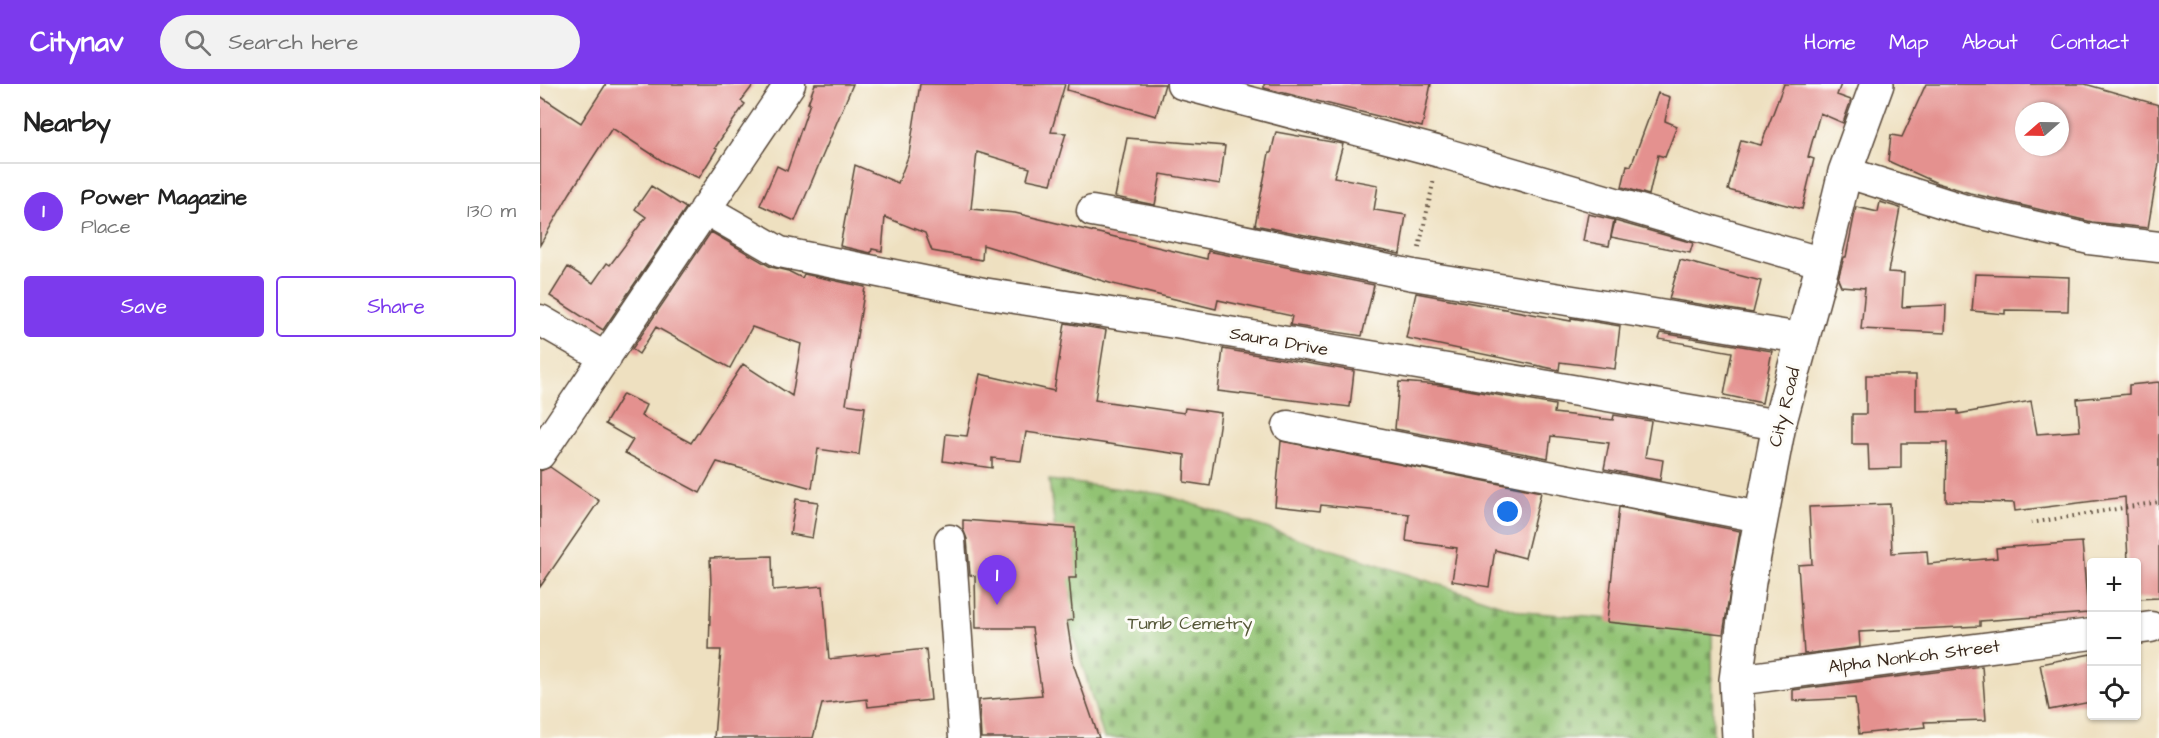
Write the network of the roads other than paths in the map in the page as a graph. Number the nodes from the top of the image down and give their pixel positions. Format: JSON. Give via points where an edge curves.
{"nodes":[{"id":1,"x":1182,"y":84,"type":"edge"},
{"id":2,"x":1876,"y":84,"type":"edge"},
{"id":3,"x":783,"y":86,"type":"edge"},
{"id":4,"x":1845,"y":172,"type":"junction"},
{"id":5,"x":705,"y":209,"type":"junction"},
{"id":6,"x":1092,"y":211,"type":"dead end"},
{"id":7,"x":2159,"y":247,"type":"edge"},
{"id":8,"x":1823,"y":263,"type":"junction"},
{"id":9,"x":540,"y":320,"type":"edge"},
{"id":10,"x":1801,"y":338,"type":"junction"},
{"id":11,"x":606,"y":358,"type":"junction"},
{"id":12,"x":1779,"y":425,"type":"junction"},
{"id":13,"x":1288,"y":426,"type":"dead end"},
{"id":14,"x":540,"y":454,"type":"edge"},
{"id":15,"x":1760,"y":517,"type":"junction"},
{"id":16,"x":950,"y":540,"type":"dead end"},
{"id":17,"x":2087,"y":635,"type":"edge"},
{"id":18,"x":1736,"y":680,"type":"junction"},
{"id":19,"x":964,"y":738,"type":"edge"},
{"id":20,"x":1739,"y":738,"type":"edge"}],
"edges":[{"from":1,"to":8,"type":"street","via":[[1440,152]]},
{"from":2,"to":4,"type":"main road","name":"City Road"},
{"from":3,"to":5,"type":"street"},
{"from":4,"to":7,"type":"street","via":[[1965,210],[2089,239]]},
{"from":4,"to":8,"type":"main road","name":"City Road"},
{"from":5,"to":11,"type":"street"},
{"from":5,"to":12,"type":"street","name":"Saura Drive","via":[[780,252],[983,293]]},
{"from":6,"to":10,"type":"street","via":[[1413,275]]},
{"from":8,"to":10,"type":"main road","name":"City Road"},
{"from":9,"to":11,"type":"street"},
{"from":10,"to":12,"type":"main road","name":"City Road"},
{"from":11,"to":14,"type":"street"},
{"from":12,"to":15,"type":"main road","name":"City Road"},
{"from":13,"to":15,"type":"street"},
{"from":15,"to":18,"type":"main road","name":"City Road"},
{"from":16,"to":19,"type":"street"},
{"from":17,"to":18,"type":"street","name":"Alpha Nonkoh Street"},
{"from":18,"to":20,"type":"main road","name":"City Road"}]}
